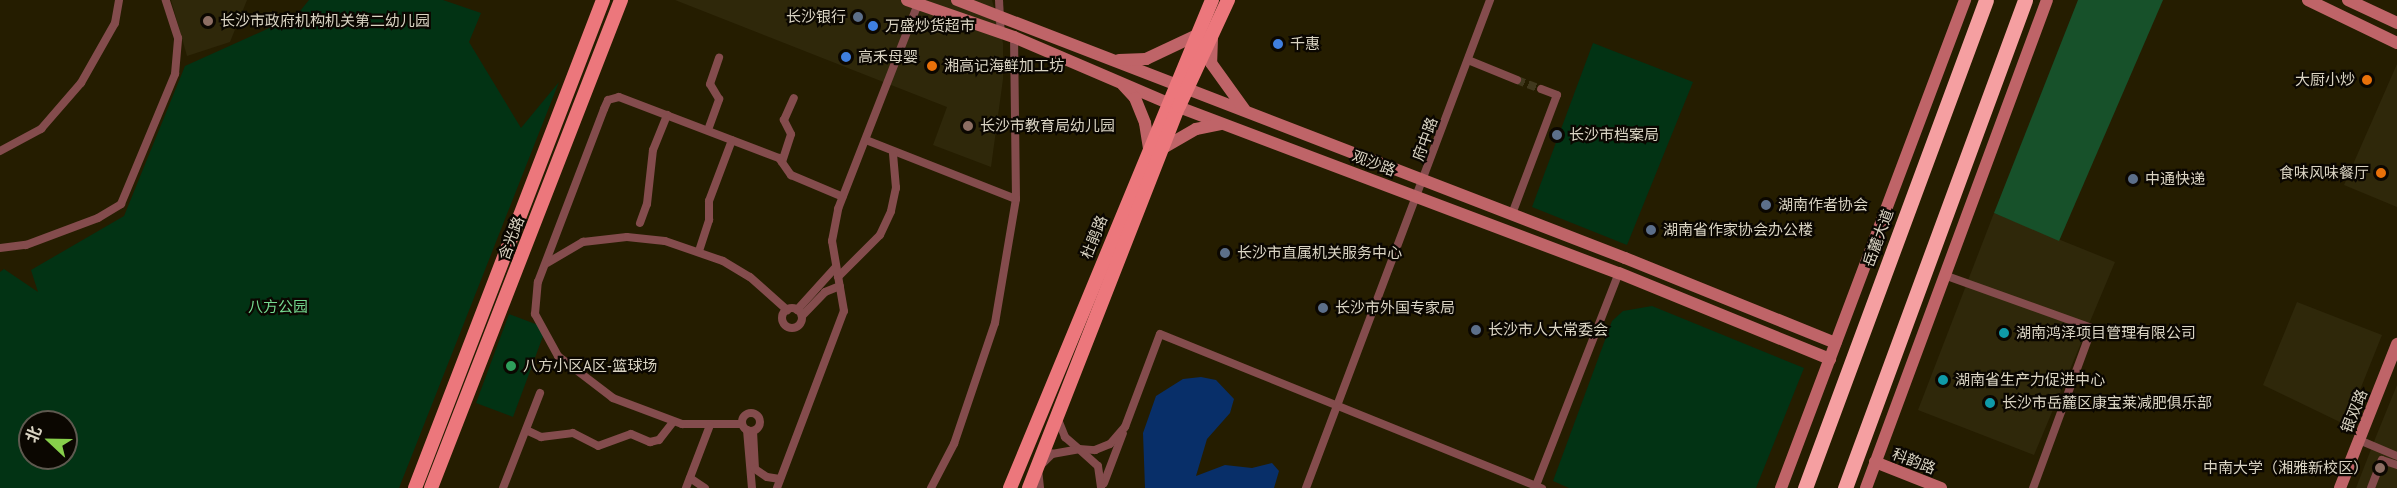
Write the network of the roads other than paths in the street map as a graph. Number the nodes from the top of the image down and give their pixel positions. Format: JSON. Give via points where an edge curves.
{"nodes":[{"id":1,"x":119,"y":0,"type":"edge"},
{"id":2,"x":166,"y":0,"type":"edge"},
{"id":3,"x":603,"y":0,"type":"edge"},
{"id":4,"x":621,"y":0,"type":"edge"},
{"id":5,"x":957,"y":0,"type":"edge"},
{"id":6,"x":999,"y":0,"type":"edge"},
{"id":7,"x":1212,"y":0,"type":"edge"},
{"id":8,"x":1228,"y":0,"type":"edge"},
{"id":9,"x":1490,"y":0,"type":"edge"},
{"id":10,"x":1965,"y":0,"type":"edge"},
{"id":11,"x":1986,"y":0,"type":"edge"},
{"id":12,"x":2025,"y":0,"type":"edge"},
{"id":13,"x":2047,"y":0,"type":"edge"},
{"id":14,"x":2308,"y":0,"type":"edge"},
{"id":15,"x":2348,"y":0,"type":"edge"},
{"id":16,"x":912,"y":2,"type":"edge"},
{"id":17,"x":1000,"y":15,"type":"junction"},
{"id":18,"x":2397,"y":23,"type":"edge"},
{"id":19,"x":1001,"y":33,"type":"junction"},
{"id":20,"x":1213,"y":33,"type":"junction"},
{"id":21,"x":1197,"y":35,"type":"junction"},
{"id":22,"x":1014,"y":38,"type":"junction"},
{"id":23,"x":2397,"y":43,"type":"edge"},
{"id":24,"x":719,"y":58,"type":"dead end"},
{"id":25,"x":1116,"y":60,"type":"junction"},
{"id":26,"x":1468,"y":60,"type":"junction"},
{"id":27,"x":1517,"y":80,"type":"tunnel mouth"},
{"id":28,"x":1120,"y":82,"type":"junction"},
{"id":29,"x":1182,"y":86,"type":"junction"},
{"id":30,"x":1541,"y":89,"type":"tunnel mouth"},
{"id":31,"x":794,"y":98,"type":"dead end"},
{"id":32,"x":1174,"y":104,"type":"junction"},
{"id":33,"x":1244,"y":110,"type":"junction"},
{"id":34,"x":667,"y":115,"type":"junction"},
{"id":35,"x":1226,"y":124,"type":"junction"},
{"id":36,"x":708,"y":130,"type":"junction"},
{"id":37,"x":732,"y":140,"type":"junction"},
{"id":38,"x":866,"y":140,"type":"junction"},
{"id":39,"x":1156,"y":148,"type":"junction"},
{"id":40,"x":0,"y":151,"type":"edge"},
{"id":41,"x":893,"y":151,"type":"junction"},
{"id":42,"x":782,"y":162,"type":"junction"},
{"id":43,"x":1424,"y":180,"type":"junction"},
{"id":44,"x":1418,"y":196,"type":"junction"},
{"id":45,"x":843,"y":197,"type":"junction"},
{"id":46,"x":1016,"y":199,"type":"junction"},
{"id":47,"x":1512,"y":214,"type":"junction"},
{"id":48,"x":640,"y":223,"type":"dead end"},
{"id":49,"x":0,"y":248,"type":"edge"},
{"id":50,"x":699,"y":251,"type":"junction"},
{"id":51,"x":546,"y":263,"type":"junction"},
{"id":52,"x":1619,"y":273,"type":"junction"},
{"id":53,"x":1944,"y":275,"type":"junction"},
{"id":54,"x":838,"y":277,"type":"junction"},
{"id":55,"x":787,"y":310,"type":"junction"},
{"id":56,"x":800,"y":313,"type":"junction"},
{"id":57,"x":1835,"y":343,"type":"junction"},
{"id":58,"x":2397,"y":344,"type":"edge"},
{"id":59,"x":1830,"y":359,"type":"junction"},
{"id":60,"x":540,"y":393,"type":"dead end"},
{"id":61,"x":1338,"y":406,"type":"junction"},
{"id":62,"x":1057,"y":417,"type":"junction"},
{"id":63,"x":673,"y":422,"type":"junction"},
{"id":64,"x":710,"y":425,"type":"junction"},
{"id":65,"x":1125,"y":427,"type":"junction"},
{"id":66,"x":747,"y":428,"type":"junction"},
{"id":67,"x":526,"y":430,"type":"junction"},
{"id":68,"x":2359,"y":440,"type":"junction"},
{"id":69,"x":1079,"y":449,"type":"junction"},
{"id":70,"x":2397,"y":456,"type":"edge"},
{"id":71,"x":1875,"y":462,"type":"junction"},
{"id":72,"x":2397,"y":465,"type":"edge"},
{"id":73,"x":1038,"y":468,"type":"junction"},
{"id":74,"x":690,"y":478,"type":"junction"},
{"id":75,"x":780,"y":479,"type":"junction"},
{"id":76,"x":1102,"y":487,"type":"edge"},
{"id":77,"x":1538,"y":487,"type":"edge"},
{"id":78,"x":416,"y":488,"type":"edge"},
{"id":79,"x":431,"y":488,"type":"edge"},
{"id":80,"x":503,"y":488,"type":"edge"},
{"id":81,"x":686,"y":488,"type":"edge"},
{"id":82,"x":705,"y":488,"type":"edge"},
{"id":83,"x":752,"y":488,"type":"edge"},
{"id":84,"x":777,"y":488,"type":"edge"},
{"id":85,"x":931,"y":488,"type":"edge"},
{"id":86,"x":1010,"y":488,"type":"edge"},
{"id":87,"x":1029,"y":488,"type":"edge"},
{"id":88,"x":1040,"y":488,"type":"edge"},
{"id":89,"x":1306,"y":488,"type":"edge"},
{"id":90,"x":1781,"y":488,"type":"edge"},
{"id":91,"x":1805,"y":488,"type":"edge"},
{"id":92,"x":1845,"y":488,"type":"edge"},
{"id":93,"x":1866,"y":488,"type":"edge"},
{"id":94,"x":1941,"y":488,"type":"edge"},
{"id":95,"x":2033,"y":488,"type":"edge"},
{"id":96,"x":2340,"y":488,"type":"edge"},
{"id":97,"x":2371,"y":488,"type":"edge"}],
"edges":[{"from":1,"to":40,"type":"street","via":[[115,23],[81,84],[41,129]]},
{"from":2,"to":49,"type":"street","via":[[178,38],[175,74],[121,204],[98,218],[26,245]]},
{"from":3,"to":78,"type":"main road","name":"含光路"},
{"from":4,"to":79,"type":"main road","name":"含光路"},
{"from":5,"to":17,"type":"main road","name":"观沙路"},
{"from":6,"to":17,"type":"street"},
{"from":7,"to":21,"type":"main road","name":"杜鹃路"},
{"from":8,"to":20,"type":"main road","name":"杜鹃路"},
{"from":9,"to":26,"type":"street","name":"府中路"},
{"from":10,"to":57,"type":"main road"},
{"from":11,"to":91,"type":"highway","name":"岳麓大道"},
{"from":12,"to":92,"type":"highway"},
{"from":13,"to":53,"type":"main road"},
{"from":14,"to":23,"type":"main road"},
{"from":15,"to":18,"type":"main road"},
{"from":16,"to":19,"type":"main road","name":"观沙路"},
{"from":16,"to":38,"type":"street"},
{"from":17,"to":19,"type":"street"},
{"from":17,"to":25,"type":"main road","name":"观沙路"},
{"from":19,"to":22,"type":"main road","name":"观沙路"},
{"from":20,"to":29,"type":"main road","name":"杜鹃路"},
{"from":20,"to":33,"type":"main road","via":[[1211,63]]},
{"from":21,"to":25,"type":"main road","via":[[1146,59]]},
{"from":21,"to":29,"type":"main road","name":"杜鹃路"},
{"from":22,"to":28,"type":"main road","name":"观沙路"},
{"from":22,"to":46,"type":"street"},
{"from":24,"to":36,"type":"street","via":[[711,84],[719,99]]},
{"from":25,"to":29,"type":"main road","name":"观沙路"},
{"from":26,"to":27,"type":"street"},
{"from":26,"to":43,"type":"street","name":"府中路"},
{"from":28,"to":32,"type":"main road","name":"观沙路"},
{"from":28,"to":39,"type":"main road","via":[[1135,98]]},
{"from":29,"to":32,"type":"main road","name":"杜鹃路"},
{"from":29,"to":33,"type":"main road","name":"观沙路"},
{"from":30,"to":47,"type":"street","via":[[1557,95]]},
{"from":31,"to":42,"type":"street","via":[[784,120],[791,134]]},
{"from":32,"to":35,"type":"main road","name":"观沙路"},
{"from":32,"to":39,"type":"main road","name":"杜鹃路"},
{"from":33,"to":43,"type":"main road","name":"观沙路"},
{"from":34,"to":36,"type":"street"},
{"from":34,"to":48,"type":"street","via":[[653,150],[647,204]]},
{"from":34,"to":51,"type":"street","via":[[619,97],[608,100]]},
{"from":35,"to":39,"type":"main road","via":[[1196,129]]},
{"from":35,"to":44,"type":"main road","name":"观沙路"},
{"from":36,"to":37,"type":"street"},
{"from":37,"to":42,"type":"street"},
{"from":37,"to":50,"type":"street","via":[[709,201],[709,220]]},
{"from":38,"to":41,"type":"street"},
{"from":38,"to":45,"type":"street"},
{"from":39,"to":62,"type":"main road","name":"杜鹃路"},
{"from":39,"to":86,"type":"main road","name":"杜鹃路"},
{"from":41,"to":46,"type":"street"},
{"from":41,"to":54,"type":"street","via":[[896,188],[891,211],[880,235]]},
{"from":42,"to":45,"type":"street","via":[[791,175]]},
{"from":43,"to":44,"type":"street","name":"府中路"},
{"from":43,"to":47,"type":"main road","name":"观沙路"},
{"from":44,"to":52,"type":"main road","name":"观沙路"},
{"from":44,"to":61,"type":"street","name":"府中路"},
{"from":45,"to":54,"type":"street","via":[[832,241]]},
{"from":46,"to":85,"type":"street","via":[[995,323],[954,444]]},
{"from":47,"to":57,"type":"main road","name":"观沙路"},
{"from":50,"to":51,"type":"street","via":[[665,241],[627,237],[584,242]]},
{"from":50,"to":55,"type":"street","via":[[750,277]]},
{"from":51,"to":63,"type":"street","via":[[534,299],[535,314],[558,356],[613,398]]},
{"from":52,"to":59,"type":"main road","name":"观沙路"},
{"from":52,"to":77,"type":"street"},
{"from":53,"to":71,"type":"main road"},
{"from":53,"to":95,"type":"street","via":[[2092,328]]},
{"from":54,"to":56,"type":"street"},
{"from":54,"to":56,"type":"street"},
{"from":54,"to":75,"type":"street","via":[[844,311]]},
{"from":55,"to":56,"type":"street"},
{"from":55,"to":56,"type":"street","via":[[782,317],[787,327],[798,327]]},
{"from":57,"to":59,"type":"main road"},
{"from":58,"to":68,"type":"main road","name":"银双路"},
{"from":59,"to":90,"type":"main road"},
{"from":60,"to":67,"type":"street"},
{"from":61,"to":65,"type":"street","via":[[1160,334]]},
{"from":61,"to":77,"type":"street"},
{"from":61,"to":89,"type":"street","name":"府中路"},
{"from":62,"to":69,"type":"street","via":[[1065,437]]},
{"from":62,"to":73,"type":"main road","name":"杜鹃路"},
{"from":63,"to":64,"type":"street"},
{"from":63,"to":67,"type":"street","via":[[659,440],[650,442],[631,434],[598,446],[573,433],[541,437]]},
{"from":64,"to":66,"type":"street"},
{"from":64,"to":74,"type":"street"},
{"from":65,"to":69,"type":"street","via":[[1110,444],[1095,450]]},
{"from":65,"to":76,"type":"street"},
{"from":66,"to":75,"type":"street","via":[[756,469],[767,477]]},
{"from":66,"to":83,"type":"street"},
{"from":67,"to":80,"type":"street"},
{"from":68,"to":70,"type":"street"},
{"from":68,"to":96,"type":"main road","name":"银双路"},
{"from":69,"to":73,"type":"street","via":[[1052,454]]},
{"from":69,"to":76,"type":"street","via":[[1098,466]]},
{"from":71,"to":93,"type":"main road"},
{"from":71,"to":94,"type":"main road","name":"科韵路"},
{"from":72,"to":97,"type":"street","via":[[2382,459]]},
{"from":73,"to":87,"type":"main road","name":"杜鹃路"},
{"from":73,"to":88,"type":"street"},
{"from":74,"to":81,"type":"street"},
{"from":74,"to":82,"type":"street"},
{"from":75,"to":84,"type":"street"}]}
